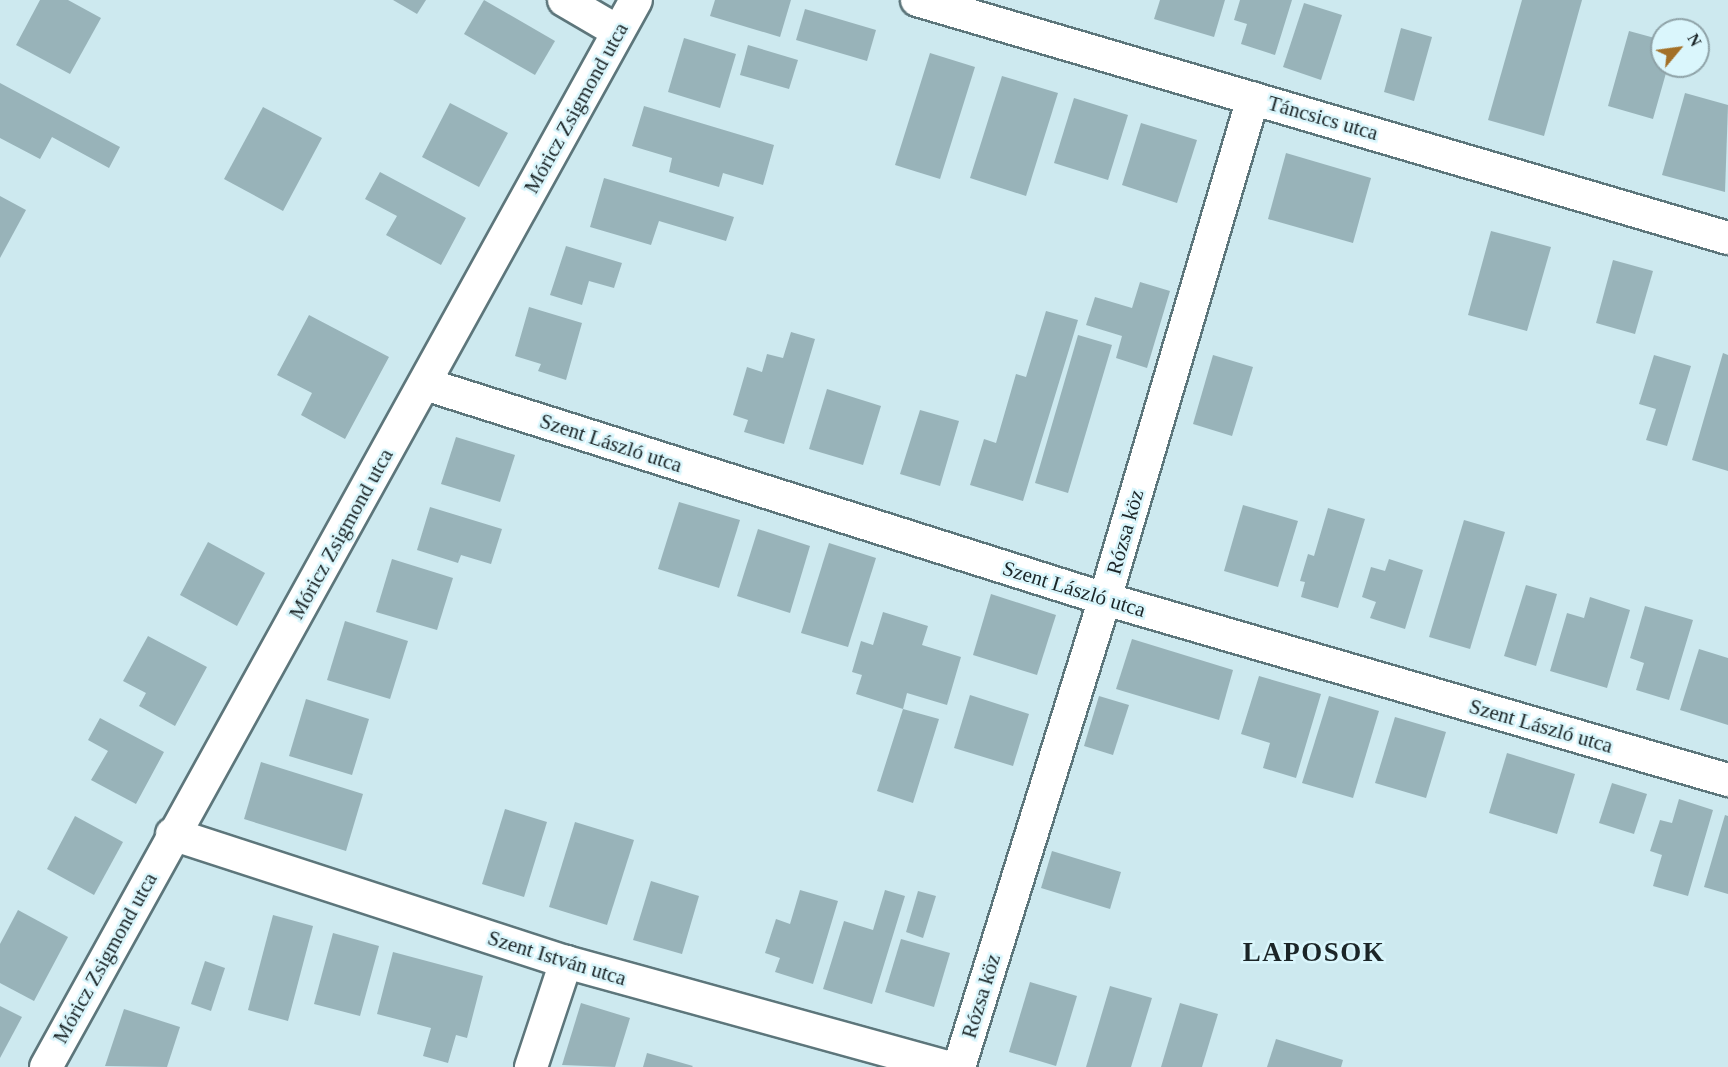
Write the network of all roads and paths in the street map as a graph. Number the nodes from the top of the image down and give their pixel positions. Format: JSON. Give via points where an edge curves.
{"nodes":[{"id":1,"x":564,"y":0,"type":"edge"},
{"id":2,"x":636,"y":0,"type":"edge"},
{"id":3,"x":917,"y":0,"type":"edge"},
{"id":4,"x":618,"y":32,"type":"junction"},
{"id":5,"x":1252,"y":98,"type":"junction"},
{"id":6,"x":1728,"y":238,"type":"edge"},
{"id":7,"x":425,"y":384,"type":"junction"},
{"id":8,"x":1105,"y":600,"type":"junction"},
{"id":9,"x":1728,"y":780,"type":"edge"},
{"id":10,"x":172,"y":834,"type":"junction"},
{"id":11,"x":566,"y":962,"type":"junction"},
{"id":12,"x":46,"y":1067,"type":"edge"},
{"id":13,"x":531,"y":1067,"type":"edge"},
{"id":14,"x":946,"y":1067,"type":"edge"},
{"id":15,"x":959,"y":1067,"type":"edge"}],
"edges":[{"from":1,"to":4,"type":"street"},
{"from":2,"to":4,"type":"street","name":"Móricz Zsigmond utca"},
{"from":3,"to":5,"type":"street","name":"Táncsics utca"},
{"from":4,"to":7,"type":"street","name":"Móricz Zsigmond utca"},
{"from":5,"to":6,"type":"street","name":"Táncsics utca"},
{"from":5,"to":8,"type":"street","name":"Rózsa köz"},
{"from":7,"to":8,"type":"street","name":"Szent László utca"},
{"from":7,"to":10,"type":"street","name":"Móricz Zsigmond utca"},
{"from":8,"to":9,"type":"street","name":"Szent László utca"},
{"from":8,"to":15,"type":"street","name":"Rózsa köz"},
{"from":10,"to":11,"type":"street","name":"Szent István utca"},
{"from":10,"to":12,"type":"street","name":"Móricz Zsigmond utca"},
{"from":11,"to":13,"type":"street"},
{"from":11,"to":14,"type":"street","name":"Szent István utca"}]}
